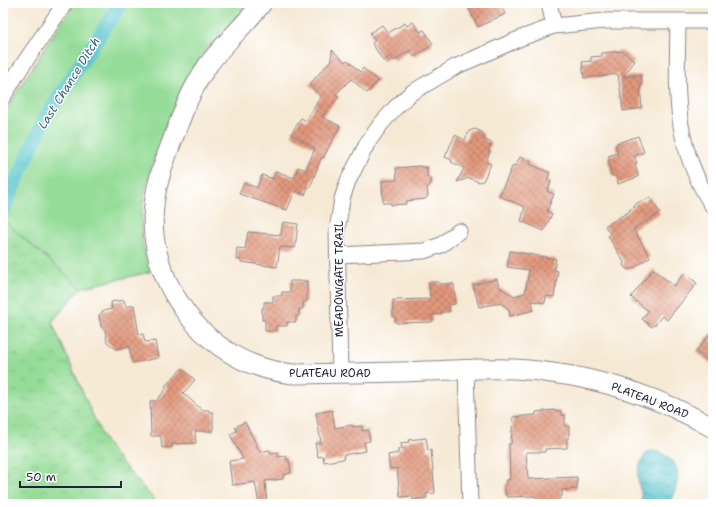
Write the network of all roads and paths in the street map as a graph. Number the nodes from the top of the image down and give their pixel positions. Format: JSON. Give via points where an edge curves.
{"nodes":[{"id":1,"x":65,"y":3,"type":"edge"},
{"id":2,"x":262,"y":3,"type":"edge"},
{"id":3,"x":549,"y":3,"type":"edge"},
{"id":4,"x":678,"y":21,"type":"junction"},
{"id":5,"x":713,"y":21,"type":"edge"},
{"id":6,"x":554,"y":26,"type":"junction"},
{"id":7,"x":3,"y":97,"type":"edge"},
{"id":8,"x":713,"y":207,"type":"edge"},
{"id":9,"x":459,"y":231,"type":"dead end"},
{"id":10,"x":338,"y":255,"type":"junction"},
{"id":11,"x":466,"y":370,"type":"junction"},
{"id":12,"x":340,"y":373,"type":"junction"},
{"id":13,"x":713,"y":428,"type":"edge"},
{"id":14,"x":470,"y":504,"type":"edge"}],
"edges":[{"from":1,"to":7,"type":"street"},
{"from":2,"to":12,"type":"street","name":"PLATEAU ROAD","via":[[209,64],[185,107],[156,189],[153,216],[156,254],[171,290],[188,315],[206,335],[230,354],[277,372]]},
{"from":3,"to":6,"type":"street"},
{"from":4,"to":5,"type":"street","name":"MEADOWGATE TRAIL"},
{"from":4,"to":6,"type":"street","name":"MEADOWGATE TRAIL","via":[[605,21]]},
{"from":4,"to":8,"type":"street","via":[[678,102],[682,134],[694,174]]},
{"from":6,"to":10,"type":"street","name":"MEADOWGATE TRAIL","via":[[455,67],[411,93],[395,108],[368,142],[348,181],[339,217]]},
{"from":9,"to":10,"type":"street","via":[[441,246],[424,251]]},
{"from":10,"to":12,"type":"street","name":"MEADOWGATE TRAIL"},
{"from":11,"to":12,"type":"street","name":"PLATEAU ROAD"},
{"from":11,"to":13,"type":"street","name":"PLATEAU ROAD","via":[[520,369],[591,380],[660,402]]},
{"from":11,"to":14,"type":"street"}]}
